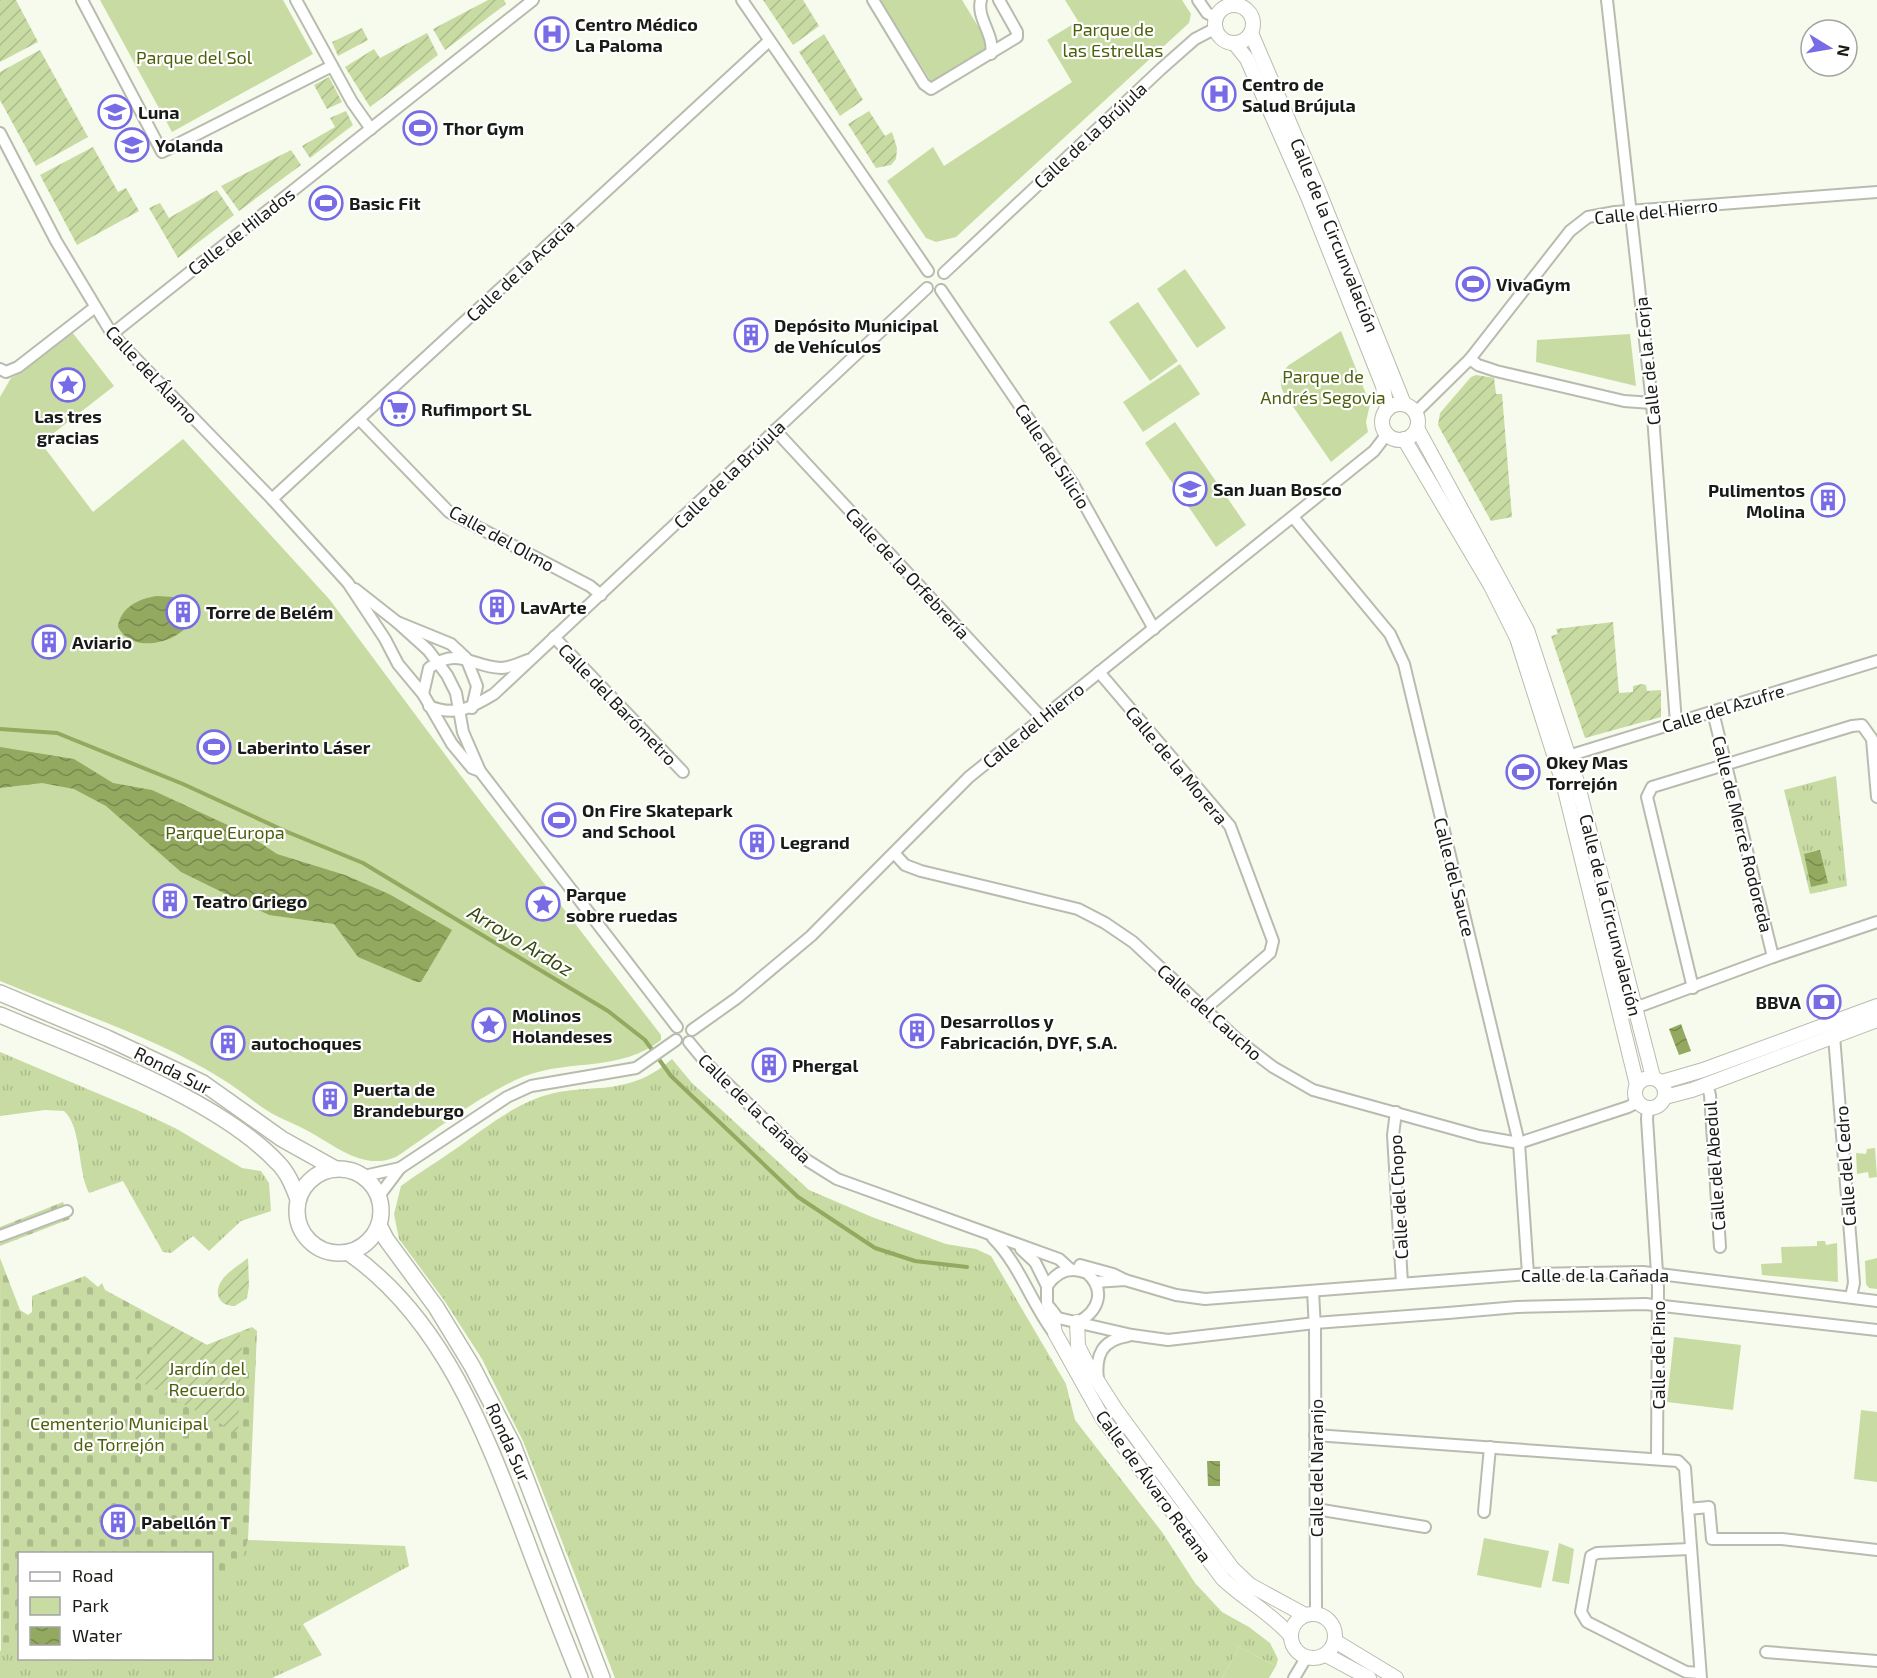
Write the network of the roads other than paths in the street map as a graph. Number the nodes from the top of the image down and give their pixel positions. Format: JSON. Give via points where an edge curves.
{"nodes":[{"id":1,"x":82,"y":0,"type":"edge"},
{"id":2,"x":296,"y":0,"type":"edge"},
{"id":3,"x":533,"y":0,"type":"edge"},
{"id":4,"x":742,"y":0,"type":"edge"},
{"id":5,"x":873,"y":0,"type":"edge"},
{"id":6,"x":981,"y":0,"type":"edge"},
{"id":7,"x":999,"y":0,"type":"edge"},
{"id":8,"x":1198,"y":0,"type":"edge"},
{"id":9,"x":1607,"y":0,"type":"edge"},
{"id":10,"x":1231,"y":3,"type":"edge"},
{"id":11,"x":1246,"y":5,"type":"edge"},
{"id":12,"x":1216,"y":23,"type":"junction"},
{"id":13,"x":1251,"y":33,"type":"junction"},
{"id":14,"x":769,"y":41,"type":"junction"},
{"id":15,"x":1235,"y":44,"type":"junction"},
{"id":16,"x":991,"y":54,"type":"junction"},
{"id":17,"x":332,"y":66,"type":"junction"},
{"id":18,"x":371,"y":129,"type":"junction"},
{"id":19,"x":0,"y":133,"type":"edge"},
{"id":20,"x":1877,"y":192,"type":"edge"},
{"id":21,"x":1632,"y":211,"type":"junction"},
{"id":22,"x":928,"y":271,"type":"junction"},
{"id":23,"x":944,"y":273,"type":"junction"},
{"id":24,"x":927,"y":288,"type":"junction"},
{"id":25,"x":941,"y":290,"type":"junction"},
{"id":26,"x":94,"y":308,"type":"junction"},
{"id":27,"x":112,"y":334,"type":"junction"},
{"id":28,"x":1470,"y":359,"type":"junction"},
{"id":29,"x":0,"y":369,"type":"edge"},
{"id":30,"x":1652,"y":403,"type":"junction"},
{"id":31,"x":1404,"y":404,"type":"junction"},
{"id":32,"x":1387,"y":410,"type":"junction"},
{"id":33,"x":1416,"y":412,"type":"junction"},
{"id":34,"x":360,"y":420,"type":"junction"},
{"id":35,"x":1417,"y":428,"type":"junction"},
{"id":36,"x":775,"y":430,"type":"junction"},
{"id":37,"x":1387,"y":434,"type":"junction"},
{"id":38,"x":1404,"y":439,"type":"junction"},
{"id":39,"x":272,"y":499,"type":"junction"},
{"id":40,"x":1293,"y":517,"type":"junction"},
{"id":41,"x":348,"y":583,"type":"junction"},
{"id":42,"x":601,"y":596,"type":"junction"},
{"id":43,"x":397,"y":622,"type":"junction"},
{"id":44,"x":1154,"y":629,"type":"junction"},
{"id":45,"x":554,"y":637,"type":"junction"},
{"id":46,"x":466,"y":658,"type":"junction"},
{"id":47,"x":531,"y":659,"type":"junction"},
{"id":48,"x":1877,"y":661,"type":"edge"},
{"id":49,"x":437,"y":662,"type":"junction"},
{"id":50,"x":486,"y":665,"type":"joint"},
{"id":51,"x":1099,"y":672,"type":"junction"},
{"id":52,"x":423,"y":694,"type":"junction"},
{"id":53,"x":429,"y":706,"type":"junction"},
{"id":54,"x":472,"y":707,"type":"junction"},
{"id":55,"x":461,"y":711,"type":"junction"},
{"id":56,"x":1713,"y":712,"type":"junction"},
{"id":57,"x":1041,"y":717,"type":"junction"},
{"id":58,"x":1676,"y":723,"type":"junction"},
{"id":59,"x":464,"y":732,"type":"junction"},
{"id":60,"x":1568,"y":756,"type":"junction"},
{"id":61,"x":1726,"y":764,"type":"junction"},
{"id":62,"x":480,"y":771,"type":"junction"},
{"id":63,"x":683,"y":772,"type":"dead end"},
{"id":64,"x":1877,"y":797,"type":"edge"},
{"id":65,"x":895,"y":854,"type":"junction"},
{"id":66,"x":1877,"y":922,"type":"edge"},
{"id":67,"x":1773,"y":957,"type":"junction"},
{"id":68,"x":1693,"y":988,"type":"junction"},
{"id":69,"x":0,"y":993,"type":"edge"},
{"id":70,"x":1877,"y":1006,"type":"edge"},
{"id":71,"x":1635,"y":1008,"type":"junction"},
{"id":72,"x":1205,"y":1009,"type":"junction"},
{"id":73,"x":0,"y":1015,"type":"edge"},
{"id":74,"x":1877,"y":1020,"type":"edge"},
{"id":75,"x":677,"y":1027,"type":"junction"},
{"id":76,"x":692,"y":1030,"type":"junction"},
{"id":77,"x":1834,"y":1036,"type":"junction"},
{"id":78,"x":676,"y":1040,"type":"junction"},
{"id":79,"x":689,"y":1042,"type":"junction"},
{"id":80,"x":1657,"y":1079,"type":"junction"},
{"id":81,"x":1707,"y":1084,"type":"junction"},
{"id":82,"x":1637,"y":1085,"type":"junction"},
{"id":83,"x":1665,"y":1097,"type":"junction"},
{"id":84,"x":1643,"y":1105,"type":"junction"},
{"id":85,"x":1396,"y":1112,"type":"junction"},
{"id":86,"x":1519,"y":1143,"type":"junction"},
{"id":87,"x":334,"y":1168,"type":"junction"},
{"id":88,"x":400,"y":1168,"type":"junction"},
{"id":89,"x":364,"y":1176,"type":"junction"},
{"id":90,"x":379,"y":1196,"type":"junction"},
{"id":91,"x":298,"y":1199,"type":"junction"},
{"id":92,"x":67,"y":1211,"type":"dead end"},
{"id":93,"x":379,"y":1225,"type":"junction"},
{"id":94,"x":990,"y":1235,"type":"junction"},
{"id":95,"x":0,"y":1236,"type":"edge"},
{"id":96,"x":1013,"y":1244,"type":"junction"},
{"id":97,"x":1720,"y":1247,"type":"dead end"},
{"id":98,"x":349,"y":1253,"type":"junction"},
{"id":99,"x":1059,"y":1259,"type":"junction"},
{"id":100,"x":1070,"y":1269,"type":"junction"},
{"id":101,"x":1657,"y":1273,"type":"junction"},
{"id":102,"x":1528,"y":1274,"type":"junction"},
{"id":103,"x":1125,"y":1280,"type":"junction"},
{"id":104,"x":1095,"y":1282,"type":"junction"},
{"id":105,"x":1402,"y":1283,"type":"junction"},
{"id":106,"x":1047,"y":1286,"type":"junction"},
{"id":107,"x":1313,"y":1291,"type":"junction"},
{"id":108,"x":1851,"y":1296,"type":"junction"},
{"id":109,"x":1877,"y":1301,"type":"edge"},
{"id":110,"x":1658,"y":1305,"type":"junction"},
{"id":111,"x":1051,"y":1312,"type":"junction"},
{"id":112,"x":1078,"y":1322,"type":"junction"},
{"id":113,"x":1315,"y":1323,"type":"junction"},
{"id":114,"x":1877,"y":1330,"type":"edge"},
{"id":115,"x":1054,"y":1334,"type":"junction"},
{"id":116,"x":1132,"y":1335,"type":"junction"},
{"id":117,"x":1098,"y":1380,"type":"junction"},
{"id":118,"x":1315,"y":1435,"type":"junction"},
{"id":119,"x":1490,"y":1447,"type":"junction"},
{"id":120,"x":1657,"y":1459,"type":"junction"},
{"id":121,"x":1316,"y":1509,"type":"junction"},
{"id":122,"x":1688,"y":1509,"type":"junction"},
{"id":123,"x":1484,"y":1512,"type":"dead end"},
{"id":124,"x":1425,"y":1527,"type":"dead end"},
{"id":125,"x":1690,"y":1550,"type":"junction"},
{"id":126,"x":1877,"y":1550,"type":"edge"},
{"id":127,"x":1311,"y":1614,"type":"junction"},
{"id":128,"x":1291,"y":1636,"type":"junction"},
{"id":129,"x":1335,"y":1641,"type":"junction"},
{"id":130,"x":1766,"y":1652,"type":"dead end"},
{"id":131,"x":1326,"y":1655,"type":"junction"},
{"id":132,"x":1306,"y":1658,"type":"junction"},
{"id":133,"x":1877,"y":1661,"type":"edge"},
{"id":134,"x":1700,"y":1676,"type":"edge"},
{"id":135,"x":580,"y":1678,"type":"edge"},
{"id":136,"x":602,"y":1678,"type":"edge"},
{"id":137,"x":1294,"y":1678,"type":"edge"},
{"id":138,"x":1369,"y":1678,"type":"edge"},
{"id":139,"x":1396,"y":1678,"type":"edge"}],
"edges":[{"from":1,"to":17,"type":"street","via":[[162,152]]},
{"from":2,"to":17,"type":"street"},
{"from":3,"to":18,"type":"street","name":"Calle de Hilados"},
{"from":4,"to":14,"type":"street"},
{"from":5,"to":16,"type":"street","via":[[924,84],[931,89]]},
{"from":6,"to":16,"type":"street","via":[[980,9],[992,41]]},
{"from":7,"to":16,"type":"street","via":[[1017,37]]},
{"from":8,"to":12,"type":"street"},
{"from":9,"to":21,"type":"street","name":"Calle de la Forja"},
{"from":10,"to":11,"type":"street"},
{"from":10,"to":12,"type":"street","via":[[1221,11]]},
{"from":11,"to":13,"type":"street","via":[[1253,22]]},
{"from":12,"to":15,"type":"street","via":[[1224,40]]},
{"from":12,"to":23,"type":"street","name":"Calle de la Brújula","via":[[1161,69]]},
{"from":13,"to":15,"type":"street"},
{"from":13,"to":31,"type":"street","name":"Calle de la Circunvalación"},
{"from":14,"to":22,"type":"street"},
{"from":14,"to":34,"type":"street","name":"Calle de la Acacia"},
{"from":15,"to":32,"type":"street","name":"Calle de la Circunvalación","via":[[1247,59],[1308,197],[1383,386]]},
{"from":17,"to":18,"type":"street"},
{"from":18,"to":27,"type":"street","name":"Calle de Hilados"},
{"from":19,"to":26,"type":"street","name":"Calle del Álamo"},
{"from":20,"to":21,"type":"street","name":"Calle del Hierro"},
{"from":21,"to":28,"type":"street","name":"Calle del Hierro","via":[[1598,214],[1580,221]]},
{"from":21,"to":30,"type":"street","name":"Calle de la Forja"},
{"from":22,"to":23,"type":"street"},
{"from":22,"to":24,"type":"street","via":[[924,276]]},
{"from":23,"to":25,"type":"street","via":[[945,285]]},
{"from":24,"to":25,"type":"street"},
{"from":24,"to":36,"type":"street","name":"Calle de la Brújula"},
{"from":25,"to":44,"type":"street","name":"Calle del Silicio","via":[[1073,484]]},
{"from":26,"to":27,"type":"street","name":"Calle del Álamo"},
{"from":26,"to":29,"type":"street","via":[[18,367],[6,372]]},
{"from":27,"to":39,"type":"street","name":"Calle del Álamo"},
{"from":28,"to":30,"type":"street","via":[[1496,371],[1624,401]]},
{"from":28,"to":33,"type":"street","name":"Calle del Hierro"},
{"from":30,"to":58,"type":"street","name":"Calle de la Forja"},
{"from":31,"to":32,"type":"street"},
{"from":31,"to":33,"type":"street"},
{"from":32,"to":37,"type":"street","via":[[1382,421]]},
{"from":33,"to":35,"type":"street"},
{"from":34,"to":39,"type":"street","name":"Calle de la Acacia"},
{"from":34,"to":42,"type":"street","name":"Calle del Olmo","via":[[449,512],[590,586]]},
{"from":35,"to":38,"type":"street"},
{"from":35,"to":60,"type":"street","name":"Calle de la Circunvalación","via":[[1522,618]]},
{"from":36,"to":42,"type":"street","name":"Calle de la Brújula"},
{"from":36,"to":57,"type":"street","name":"Calle de la Orfebrería"},
{"from":37,"to":38,"type":"street"},
{"from":37,"to":40,"type":"street","name":"Calle del Hierro","via":[[1374,451]]},
{"from":38,"to":82,"type":"street","name":"Calle de la Circunvalación","via":[[1491,586],[1517,638],[1564,786]]},
{"from":39,"to":41,"type":"street","name":"Calle del Álamo"},
{"from":40,"to":44,"type":"street","name":"Calle del Hierro"},
{"from":40,"to":86,"type":"street","name":"Calle del Sauce","via":[[1390,634],[1404,664]]},
{"from":41,"to":43,"type":"street","name":"Calle del Álamo"},
{"from":41,"to":52,"type":"street","name":"Calle del Álamo","via":[[398,664]]},
{"from":42,"to":45,"type":"street","name":"Calle de la Brújula"},
{"from":43,"to":46,"type":"street","name":"Calle del Álamo","via":[[451,644]]},
{"from":43,"to":49,"type":"street","name":"Calle del Álamo"},
{"from":44,"to":51,"type":"street","name":"Calle del Hierro"},
{"from":45,"to":47,"type":"street","name":"Calle de la Brújula"},
{"from":45,"to":63,"type":"street","name":"Calle del Barómetro"},
{"from":46,"to":49,"type":"street","name":"Calle del Álamo"},
{"from":46,"to":50,"type":"street","name":"Calle del Álamo"},
{"from":46,"to":54,"type":"street","via":[[477,686]]},
{"from":47,"to":50,"type":"street","name":"Calle de la Brújula","via":[[509,667]]},
{"from":47,"to":54,"type":"street","name":"Calle de la Brújula","via":[[494,694]]},
{"from":48,"to":56,"type":"street","name":"Calle del Azufre"},
{"from":49,"to":52,"type":"street","via":[[425,676]]},
{"from":49,"to":55,"type":"street","name":"Calle del Álamo","via":[[447,675]]},
{"from":51,"to":57,"type":"street","name":"Calle del Hierro"},
{"from":51,"to":72,"type":"street","name":"Calle de la Morera","via":[[1230,826],[1273,941],[1270,953]]},
{"from":52,"to":53,"type":"street","name":"Calle del Álamo"},
{"from":53,"to":55,"type":"street"},
{"from":53,"to":62,"type":"street","name":"Calle del Álamo","via":[[452,744],[472,768]]},
{"from":54,"to":55,"type":"street"},
{"from":54,"to":59,"type":"street"},
{"from":55,"to":59,"type":"street","name":"Calle del Álamo"},
{"from":56,"to":58,"type":"street","name":"Calle del Azufre"},
{"from":56,"to":61,"type":"street","name":"Calle de Mercè Rodoreda"},
{"from":57,"to":65,"type":"street","name":"Calle del Hierro","via":[[969,777]]},
{"from":58,"to":60,"type":"street","name":"Calle del Azufre"},
{"from":59,"to":62,"type":"street","name":"Calle del Álamo"},
{"from":60,"to":71,"type":"street","name":"Calle de la Circunvalación"},
{"from":61,"to":64,"type":"street","via":[[1862,726],[1872,739]]},
{"from":61,"to":67,"type":"street","name":"Calle de Mercè Rodoreda"},
{"from":61,"to":68,"type":"street","via":[[1653,786],[1647,797]]},
{"from":62,"to":75,"type":"street"},
{"from":65,"to":72,"type":"street","name":"Calle del Caucho","via":[[905,865],[921,871],[1078,909],[1133,942]]},
{"from":65,"to":76,"type":"street","name":"Calle del Hierro","via":[[811,936]]},
{"from":66,"to":67,"type":"street"},
{"from":67,"to":68,"type":"street"},
{"from":68,"to":71,"type":"street"},
{"from":69,"to":87,"type":"main road","name":"Ronda Sur","via":[[203,1083],[282,1139]]},
{"from":70,"to":80,"type":"street","via":[[1703,1070]]},
{"from":71,"to":80,"type":"street","name":"Calle de la Circunvalación"},
{"from":72,"to":85,"type":"street","name":"Calle del Caucho","via":[[1273,1067],[1313,1090]]},
{"from":73,"to":91,"type":"main road","name":"Ronda Sur","via":[[194,1101],[270,1155],[291,1182]]},
{"from":74,"to":77,"type":"street"},
{"from":75,"to":76,"type":"street","via":[[685,1025]]},
{"from":75,"to":78,"type":"street"},
{"from":76,"to":79,"type":"street"},
{"from":77,"to":81,"type":"street"},
{"from":77,"to":108,"type":"street","name":"Calle del Cedro","via":[[1854,1283]]},
{"from":78,"to":79,"type":"street","via":[[682,1044]]},
{"from":78,"to":88,"type":"street","via":[[652,1059],[622,1072],[531,1086],[507,1097]]},
{"from":79,"to":94,"type":"street","name":"Calle de la Cañada","via":[[708,1065],[821,1171]]},
{"from":80,"to":82,"type":"street","via":[[1641,1080]]},
{"from":80,"to":83,"type":"street","via":[[1665,1088]]},
{"from":81,"to":83,"type":"street"},
{"from":81,"to":97,"type":"street","name":"Calle del Abedul"},
{"from":82,"to":84,"type":"street","via":[[1635,1092]]},
{"from":83,"to":84,"type":"street","via":[[1662,1103]]},
{"from":84,"to":86,"type":"street","name":"Calle del Caucho"},
{"from":84,"to":101,"type":"street","name":"Calle del Pino"},
{"from":85,"to":86,"type":"street","name":"Calle del Caucho"},
{"from":85,"to":105,"type":"street","name":"Calle del Chopo","via":[[1393,1135]]},
{"from":86,"to":102,"type":"street","name":"Calle del Sauce"},
{"from":87,"to":89,"type":"main road","name":"Ronda Sur","via":[[350,1169]]},
{"from":87,"to":91,"type":"main road","via":[[318,1173]]},
{"from":88,"to":89,"type":"street"},
{"from":88,"to":90,"type":"street"},
{"from":89,"to":90,"type":"main road"},
{"from":90,"to":93,"type":"main road"},
{"from":91,"to":98,"type":"main road","name":"Ronda Sur","via":[[296,1212],[305,1237],[325,1251]]},
{"from":92,"to":95,"type":"street"},
{"from":93,"to":98,"type":"main road","via":[[373,1237]]},
{"from":93,"to":136,"type":"main road","name":"Ronda Sur","via":[[436,1306],[513,1445]]},
{"from":94,"to":96,"type":"street","name":"Calle de la Cañada"},
{"from":94,"to":115,"type":"street","name":"Calle de la Cañada","via":[[1011,1260]]},
{"from":96,"to":99,"type":"street","name":"Calle de la Cañada"},
{"from":96,"to":106,"type":"street","name":"Calle de la Cañada","via":[[1035,1262]]},
{"from":98,"to":135,"type":"main road","name":"Ronda Sur","via":[[399,1294],[423,1323],[457,1380],[494,1455]]},
{"from":99,"to":100,"type":"street","name":"Calle de la Cañada"},
{"from":99,"to":103,"type":"street","name":"Calle de la Cañada"},
{"from":100,"to":104,"type":"street","via":[[1087,1273]]},
{"from":100,"to":106,"type":"street"},
{"from":101,"to":102,"type":"street","name":"Calle de la Cañada"},
{"from":101,"to":108,"type":"street","name":"Calle de la Cañada"},
{"from":101,"to":110,"type":"street","name":"Calle del Pino"},
{"from":102,"to":105,"type":"street","name":"Calle de la Cañada"},
{"from":103,"to":104,"type":"street","name":"Calle de la Cañada"},
{"from":103,"to":107,"type":"street","name":"Calle de la Cañada","via":[[1205,1299]]},
{"from":104,"to":112,"type":"street","via":[[1099,1292],[1097,1305],[1090,1316]]},
{"from":105,"to":107,"type":"street","name":"Calle de la Cañada"},
{"from":106,"to":111,"type":"street"},
{"from":107,"to":113,"type":"street"},
{"from":108,"to":109,"type":"street","name":"Calle de la Cañada"},
{"from":110,"to":113,"type":"street","name":"Calle de la Cañada","via":[[1517,1308]]},
{"from":110,"to":114,"type":"street","name":"Calle de la Cañada"},
{"from":110,"to":120,"type":"street","name":"Calle del Pino"},
{"from":111,"to":112,"type":"street","via":[[1067,1322]]},
{"from":111,"to":115,"type":"street","name":"Calle de Álvaro Retana"},
{"from":112,"to":116,"type":"street","name":"Calle de la Cañada"},
{"from":112,"to":117,"type":"street","name":"Calle de Álvaro Retana","via":[[1078,1346]]},
{"from":113,"to":116,"type":"street","name":"Calle de la Cañada","via":[[1204,1338],[1168,1340]]},
{"from":113,"to":118,"type":"street","name":"Calle del Naranjo"},
{"from":115,"to":128,"type":"street","name":"Calle de Álvaro Retana","via":[[1103,1419],[1223,1579]]},
{"from":116,"to":117,"type":"street","via":[[1114,1338],[1103,1347],[1098,1355]]},
{"from":117,"to":127,"type":"street","name":"Calle de Álvaro Retana","via":[[1232,1568],[1250,1586]]},
{"from":118,"to":119,"type":"street"},
{"from":118,"to":121,"type":"street","name":"Calle del Naranjo"},
{"from":119,"to":120,"type":"street"},
{"from":119,"to":123,"type":"street"},
{"from":120,"to":122,"type":"street","via":[[1678,1461],[1685,1468]]},
{"from":121,"to":124,"type":"street"},
{"from":121,"to":127,"type":"street","name":"Calle del Naranjo"},
{"from":122,"to":125,"type":"street"},
{"from":122,"to":126,"type":"street","via":[[1709,1507],[1712,1539],[1782,1539]]},
{"from":125,"to":134,"type":"street"},
{"from":125,"to":134,"type":"street","via":[[1597,1552],[1591,1556],[1581,1612],[1587,1622]]},
{"from":127,"to":128,"type":"street","via":[[1293,1626]]},
{"from":127,"to":129,"type":"street","via":[[1329,1620]]},
{"from":128,"to":132,"type":"street","via":[[1296,1651]]},
{"from":129,"to":131,"type":"street"},
{"from":129,"to":139,"type":"street"},
{"from":130,"to":133,"type":"street"},
{"from":131,"to":132,"type":"street"},
{"from":131,"to":138,"type":"street"},
{"from":132,"to":137,"type":"street"}]}
